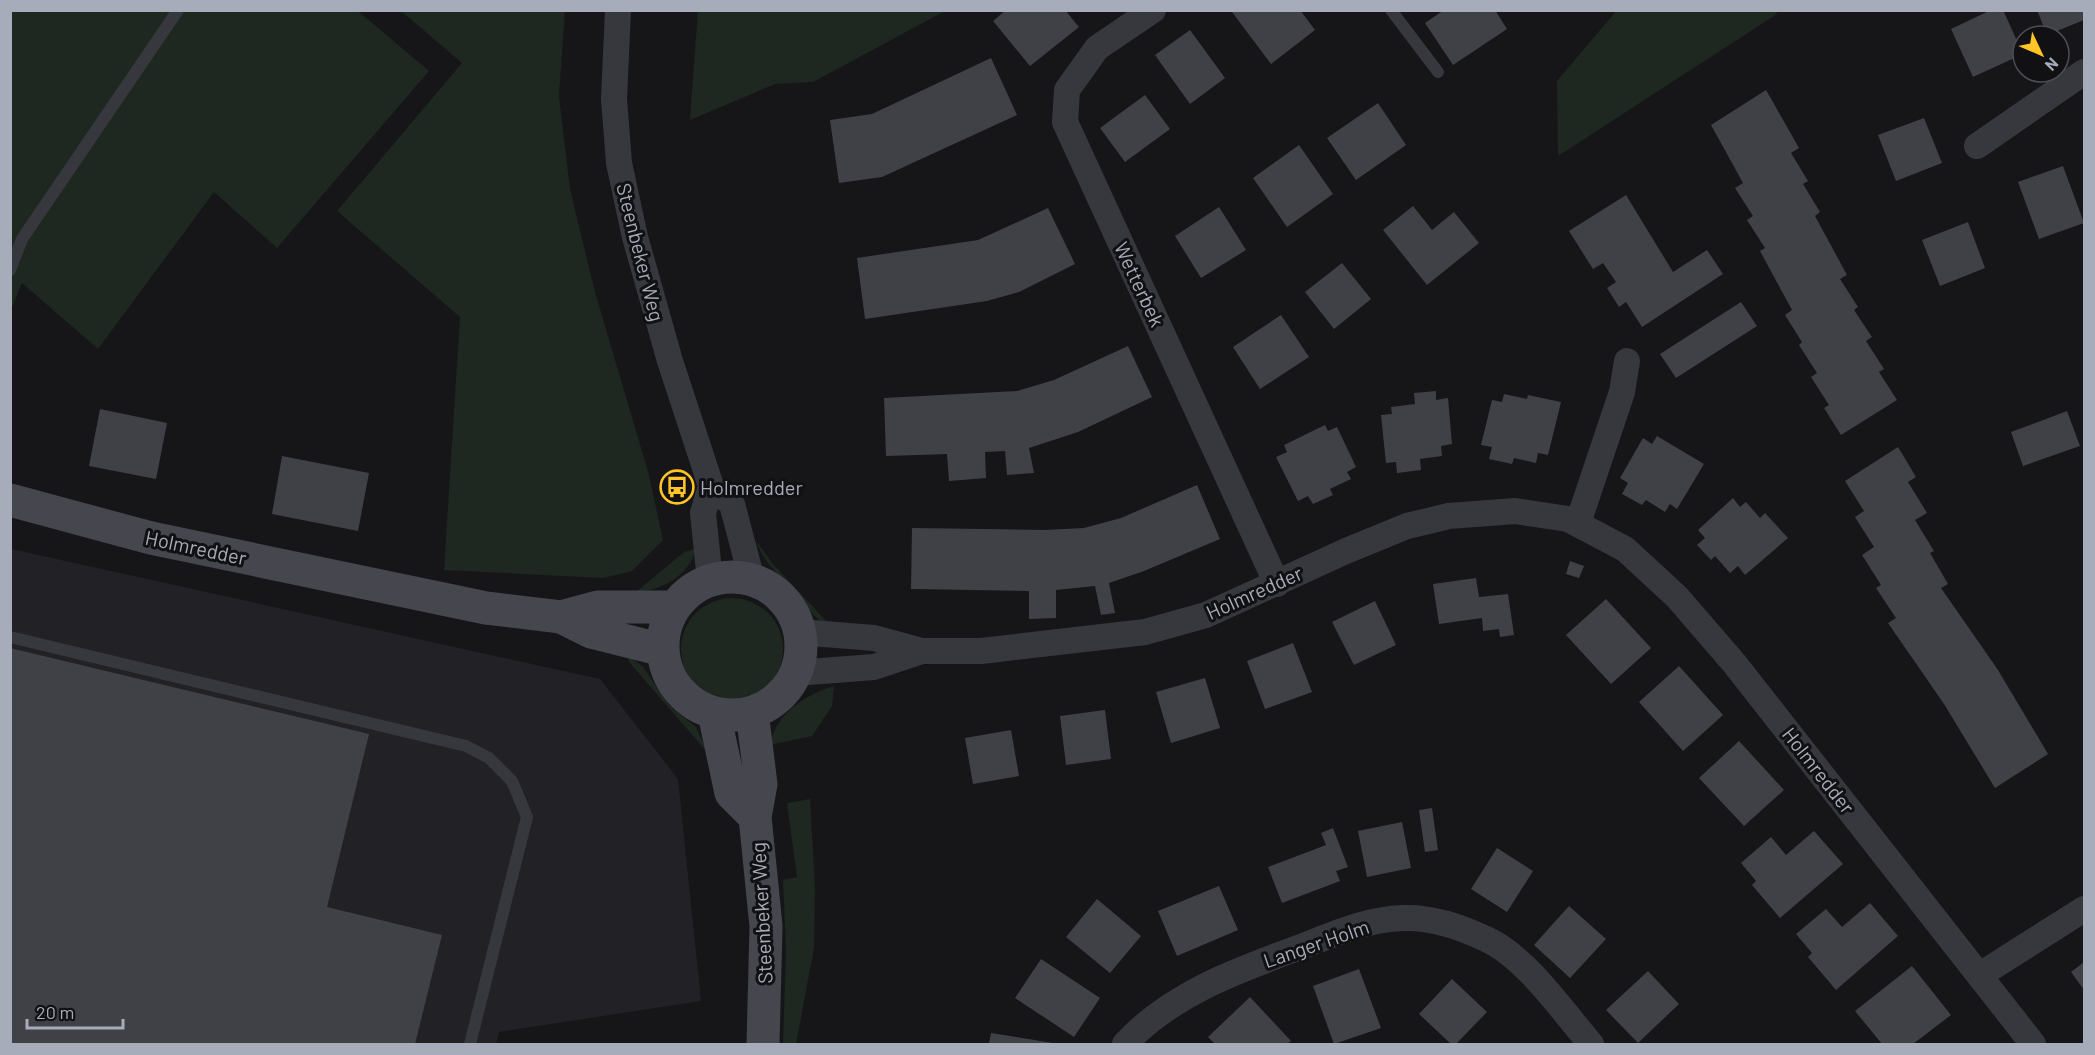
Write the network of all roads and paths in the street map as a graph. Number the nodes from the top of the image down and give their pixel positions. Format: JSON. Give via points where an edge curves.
{"nodes":[{"id":1,"x":178,"y":10,"type":"edge"},
{"id":2,"x":618,"y":10,"type":"edge"},
{"id":3,"x":1153,"y":10,"type":"edge"},
{"id":4,"x":1390,"y":10,"type":"edge"},
{"id":5,"x":1438,"y":72,"type":"dead end"},
{"id":6,"x":2085,"y":72,"type":"edge"},
{"id":7,"x":1977,"y":146,"type":"dead end"},
{"id":8,"x":10,"y":270,"type":"edge"},
{"id":9,"x":1627,"y":361,"type":"dead end"},
{"id":10,"x":711,"y":486,"type":"junction"},
{"id":11,"x":10,"y":500,"type":"edge"},
{"id":12,"x":1578,"y":523,"type":"junction"},
{"id":13,"x":752,"y":580,"type":"junction"},
{"id":14,"x":710,"y":581,"type":"junction"},
{"id":15,"x":1277,"y":584,"type":"junction"},
{"id":16,"x":675,"y":607,"type":"junction"},
{"id":17,"x":561,"y":617,"type":"junction"},
{"id":18,"x":799,"y":633,"type":"junction"},
{"id":19,"x":10,"y":637,"type":"edge"},
{"id":20,"x":663,"y":650,"type":"junction"},
{"id":21,"x":922,"y":651,"type":"junction"},
{"id":22,"x":795,"y":673,"type":"junction"},
{"id":23,"x":752,"y":712,"type":"junction"},
{"id":24,"x":714,"y":713,"type":"junction"},
{"id":25,"x":755,"y":817,"type":"junction"},
{"id":26,"x":2085,"y":909,"type":"edge"},
{"id":27,"x":1980,"y":975,"type":"junction"},
{"id":28,"x":470,"y":1044,"type":"edge"},
{"id":29,"x":763,"y":1044,"type":"edge"},
{"id":30,"x":1125,"y":1044,"type":"edge"},
{"id":31,"x":1591,"y":1044,"type":"edge"},
{"id":32,"x":2033,"y":1044,"type":"edge"}],
"edges":[{"from":1,"to":8,"type":"lane","via":[[22,239]]},
{"from":2,"to":10,"type":"street","name":"Steenbeker Weg","via":[[614,99],[619,163],[657,316]]},
{"from":3,"to":15,"type":"street","name":"Wetterbek","via":[[1096,48],[1066,90],[1065,122]]},
{"from":4,"to":5,"type":"lane"},
{"from":6,"to":7,"type":"street"},
{"from":9,"to":12,"type":"street","via":[[1622,392]]},
{"from":10,"to":13,"type":"street","name":"Steenbeker Weg","via":[[732,504]]},
{"from":10,"to":14,"type":"street","via":[[703,513]]},
{"from":11,"to":17,"type":"street","name":"Holmredder","via":[[151,538],[436,600]]},
{"from":12,"to":15,"type":"street","name":"Holmredder","via":[[1515,511],[1449,516],[1407,526]]},
{"from":12,"to":27,"type":"street","name":"Holmredder","via":[[1624,549],[1677,597],[1734,663]]},
{"from":13,"to":14,"type":"street","via":[[731,577]]},
{"from":13,"to":18,"type":"street","via":[[783,600]]},
{"from":14,"to":16,"type":"street"},
{"from":15,"to":21,"type":"street","name":"Holmredder","via":[[1206,615],[1145,632],[981,651]]},
{"from":16,"to":17,"type":"street","name":"Holmredder","via":[[598,607]]},
{"from":16,"to":20,"type":"street","via":[[665,627]]},
{"from":17,"to":20,"type":"street","name":"Holmredder","via":[[591,632]]},
{"from":18,"to":21,"type":"street","name":"Holmredder","via":[[874,638]]},
{"from":18,"to":22,"type":"street"},
{"from":19,"to":28,"type":"lane","via":[[466,746],[489,758],[512,781],[526,817]]},
{"from":20,"to":24,"type":"street","via":[[670,678],[678,690],[688,700]]},
{"from":21,"to":22,"type":"street","name":"Holmredder","via":[[874,667]]},
{"from":22,"to":23,"type":"street","via":[[783,693]]},
{"from":23,"to":24,"type":"street"},
{"from":23,"to":25,"type":"street","name":"Steenbeker Weg","via":[[761,784]]},
{"from":24,"to":25,"type":"street","name":"Steenbeker Weg","via":[[731,793]]},
{"from":25,"to":29,"type":"street","name":"Steenbeker Weg","via":[[766,926]]},
{"from":26,"to":27,"type":"street"},
{"from":27,"to":32,"type":"street","name":"Holmredder"},
{"from":30,"to":31,"type":"street","name":"Langer Holm","via":[[1141,1027],[1183,998],[1228,975],[1355,926],[1403,918],[1440,922],[1495,944],[1532,977]]}]}
